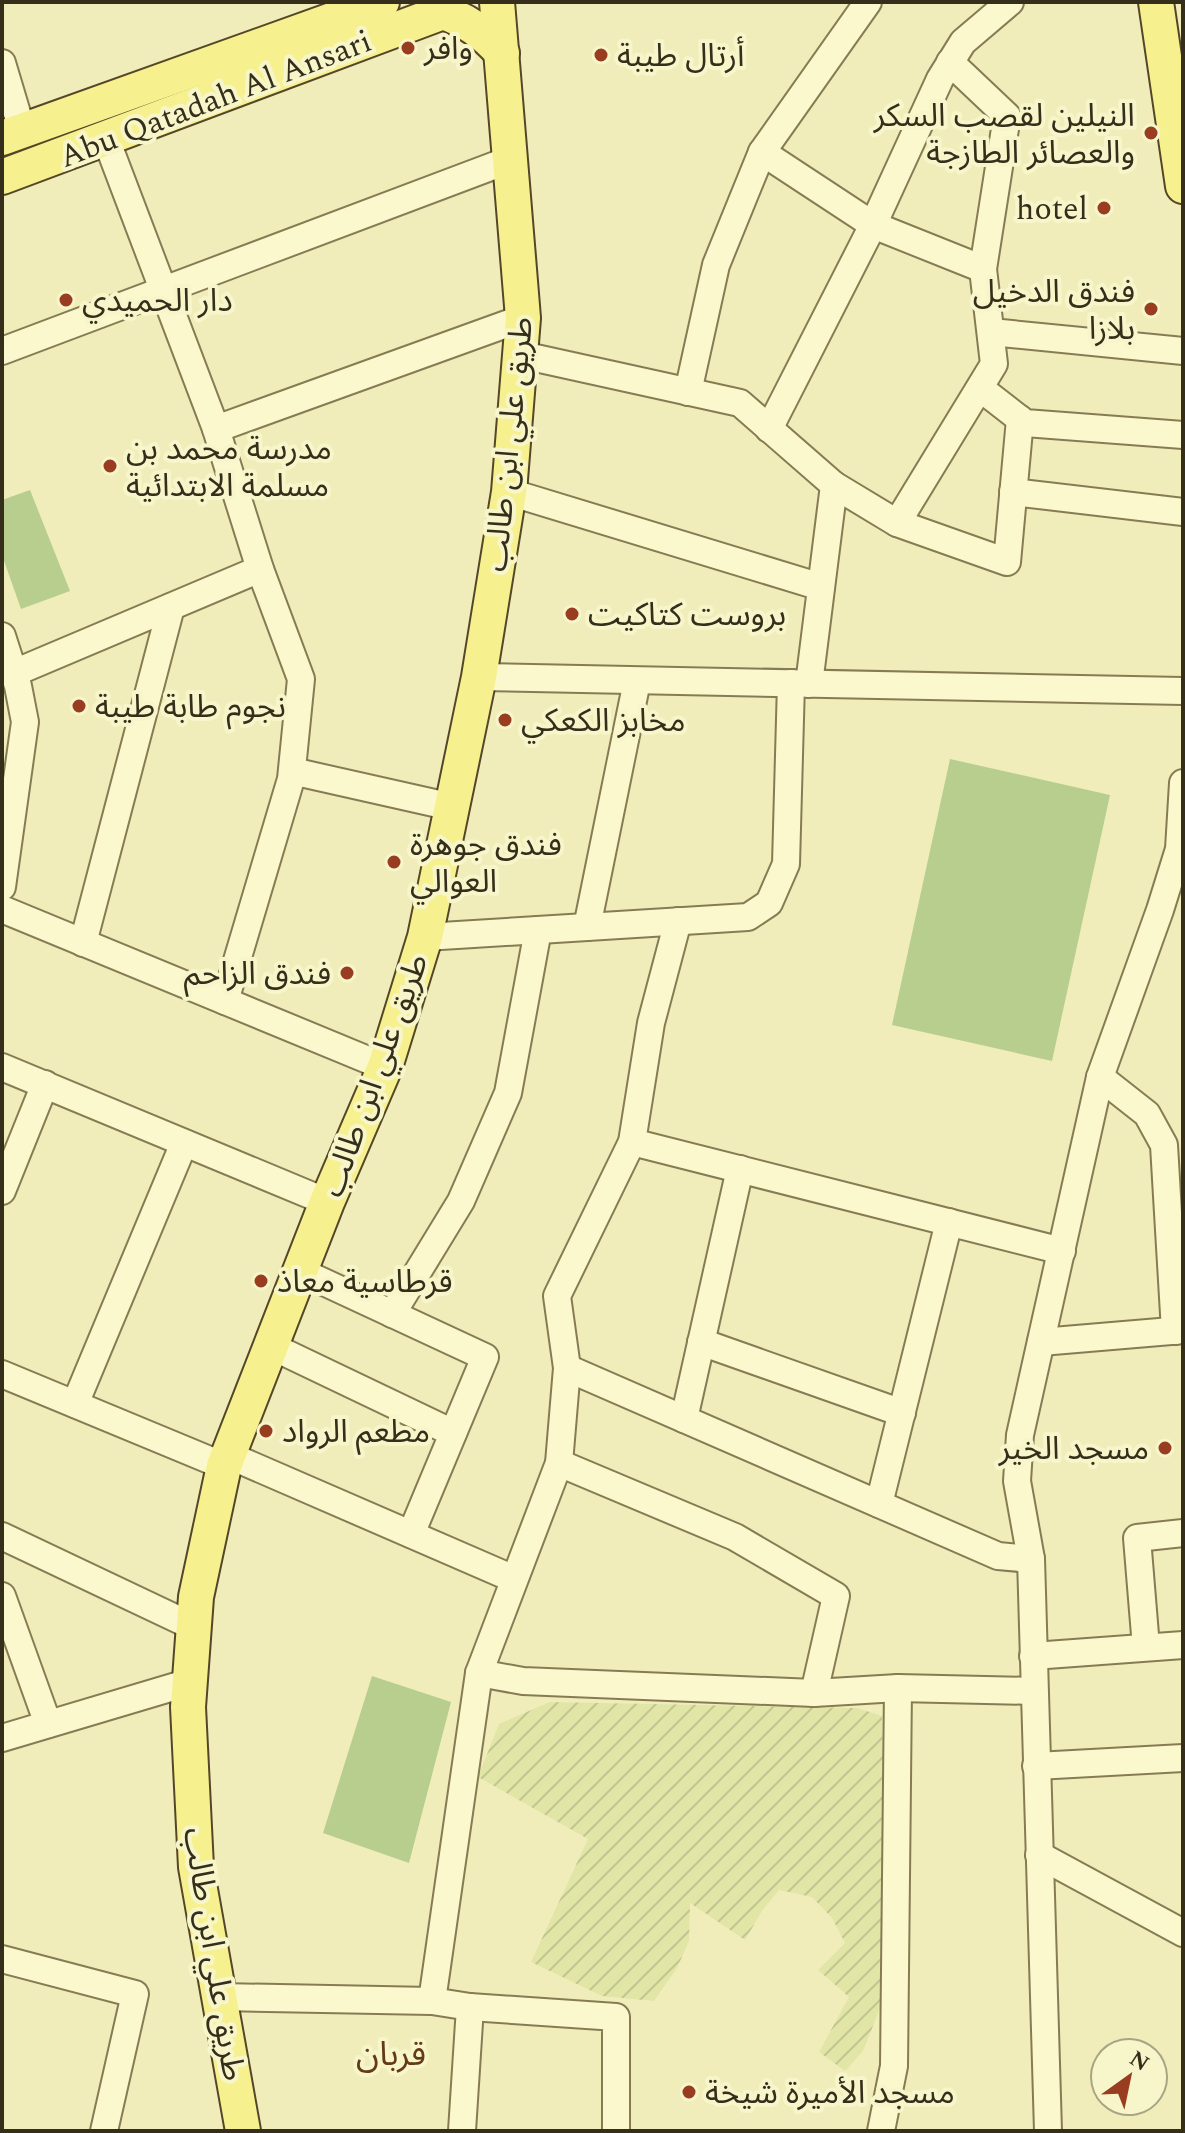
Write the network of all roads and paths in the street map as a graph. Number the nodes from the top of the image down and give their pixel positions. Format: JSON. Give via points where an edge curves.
{"nodes":[{"id":1,"x":382,"y":2,"type":"edge"},
{"id":2,"x":497,"y":2,"type":"edge"},
{"id":3,"x":522,"y":2,"type":"edge"},
{"id":4,"x":868,"y":2,"type":"edge"},
{"id":5,"x":1010,"y":2,"type":"edge"},
{"id":6,"x":1156,"y":2,"type":"edge"},
{"id":7,"x":502,"y":53,"type":"junction"},
{"id":8,"x":950,"y":62,"type":"junction"},
{"id":9,"x":2,"y":63,"type":"edge"},
{"id":10,"x":12,"y":134,"type":"edge"},
{"id":11,"x":106,"y":139,"type":"junction"},
{"id":12,"x":762,"y":152,"type":"junction"},
{"id":13,"x":509,"y":160,"type":"junction"},
{"id":14,"x":2,"y":177,"type":"edge"},
{"id":15,"x":1183,"y":186,"type":"edge"},
{"id":16,"x":873,"y":225,"type":"junction"},
{"id":17,"x":983,"y":269,"type":"junction"},
{"id":18,"x":165,"y":290,"type":"junction"},
{"id":19,"x":523,"y":318,"type":"junction"},
{"id":20,"x":991,"y":332,"type":"junction"},
{"id":21,"x":2,"y":351,"type":"edge"},
{"id":22,"x":1183,"y":351,"type":"edge"},
{"id":23,"x":522,"y":355,"type":"junction"},
{"id":24,"x":980,"y":388,"type":"junction"},
{"id":25,"x":688,"y":392,"type":"junction"},
{"id":26,"x":1020,"y":419,"type":"junction"},
{"id":27,"x":216,"y":429,"type":"junction"},
{"id":28,"x":769,"y":429,"type":"junction"},
{"id":29,"x":1183,"y":435,"type":"edge"},
{"id":30,"x":834,"y":485,"type":"junction"},
{"id":31,"x":509,"y":492,"type":"junction"},
{"id":32,"x":1013,"y":492,"type":"junction"},
{"id":33,"x":1183,"y":512,"type":"edge"},
{"id":34,"x":897,"y":523,"type":"junction"},
{"id":35,"x":260,"y":569,"type":"junction"},
{"id":36,"x":821,"y":587,"type":"junction"},
{"id":37,"x":171,"y":607,"type":"junction"},
{"id":38,"x":2,"y":636,"type":"edge"},
{"id":39,"x":14,"y":673,"type":"junction"},
{"id":40,"x":479,"y":677,"type":"junction"},
{"id":41,"x":637,"y":681,"type":"junction"},
{"id":42,"x":800,"y":684,"type":"junction"},
{"id":43,"x":1183,"y":691,"type":"edge"},
{"id":44,"x":292,"y":771,"type":"junction"},
{"id":45,"x":9,"y":782,"type":"edge"},
{"id":46,"x":1183,"y":783,"type":"edge"},
{"id":47,"x":452,"y":807,"type":"junction"},
{"id":48,"x":2,"y":887,"type":"edge"},
{"id":49,"x":2,"y":909,"type":"edge"},
{"id":50,"x":678,"y":921,"type":"junction"},
{"id":51,"x":587,"y":927,"type":"junction"},
{"id":52,"x":538,"y":930,"type":"junction"},
{"id":53,"x":425,"y":937,"type":"junction"},
{"id":54,"x":83,"y":943,"type":"junction"},
{"id":55,"x":225,"y":1001,"type":"junction"},
{"id":56,"x":2,"y":1067,"type":"edge"},
{"id":57,"x":385,"y":1067,"type":"junction"},
{"id":58,"x":1100,"y":1077,"type":"junction"},
{"id":59,"x":45,"y":1084,"type":"junction"},
{"id":60,"x":632,"y":1142,"type":"junction"},
{"id":61,"x":184,"y":1143,"type":"junction"},
{"id":62,"x":740,"y":1169,"type":"junction"},
{"id":63,"x":2,"y":1191,"type":"edge"},
{"id":64,"x":327,"y":1202,"type":"junction"},
{"id":65,"x":949,"y":1222,"type":"junction"},
{"id":66,"x":1062,"y":1251,"type":"junction"},
{"id":67,"x":300,"y":1271,"type":"junction"},
{"id":68,"x":392,"y":1314,"type":"junction"},
{"id":69,"x":1179,"y":1331,"type":"edge"},
{"id":70,"x":701,"y":1342,"type":"junction"},
{"id":71,"x":1041,"y":1342,"type":"junction"},
{"id":72,"x":271,"y":1346,"type":"junction"},
{"id":73,"x":567,"y":1368,"type":"junction"},
{"id":74,"x":2,"y":1374,"type":"edge"},
{"id":75,"x":75,"y":1404,"type":"junction"},
{"id":76,"x":902,"y":1413,"type":"junction"},
{"id":77,"x":684,"y":1419,"type":"junction"},
{"id":78,"x":453,"y":1433,"type":"junction"},
{"id":79,"x":226,"y":1460,"type":"junction"},
{"id":80,"x":559,"y":1463,"type":"junction"},
{"id":81,"x":879,"y":1504,"type":"junction"},
{"id":82,"x":1183,"y":1533,"type":"edge"},
{"id":83,"x":411,"y":1534,"type":"junction"},
{"id":84,"x":2,"y":1536,"type":"edge"},
{"id":85,"x":1031,"y":1559,"type":"junction"},
{"id":86,"x":514,"y":1579,"type":"junction"},
{"id":87,"x":2,"y":1596,"type":"edge"},
{"id":88,"x":194,"y":1627,"type":"junction"},
{"id":89,"x":1183,"y":1645,"type":"edge"},
{"id":90,"x":1146,"y":1647,"type":"junction"},
{"id":91,"x":1033,"y":1656,"type":"junction"},
{"id":92,"x":479,"y":1673,"type":"junction"},
{"id":93,"x":190,"y":1682,"type":"junction"},
{"id":94,"x":898,"y":1688,"type":"junction"},
{"id":95,"x":1034,"y":1691,"type":"junction"},
{"id":96,"x":814,"y":1693,"type":"junction"},
{"id":97,"x":48,"y":1724,"type":"junction"},
{"id":98,"x":2,"y":1738,"type":"edge"},
{"id":99,"x":1183,"y":1758,"type":"edge"},
{"id":100,"x":1036,"y":1766,"type":"junction"},
{"id":101,"x":1039,"y":1855,"type":"junction"},
{"id":102,"x":1183,"y":1933,"type":"edge"},
{"id":103,"x":2,"y":1959,"type":"edge"},
{"id":104,"x":221,"y":1997,"type":"junction"},
{"id":105,"x":432,"y":2001,"type":"junction"},
{"id":106,"x":470,"y":2007,"type":"junction"},
{"id":107,"x":104,"y":2131,"type":"edge"},
{"id":108,"x":243,"y":2131,"type":"edge"},
{"id":109,"x":462,"y":2131,"type":"edge"},
{"id":110,"x":616,"y":2131,"type":"edge"},
{"id":111,"x":881,"y":2131,"type":"edge"},
{"id":112,"x":1048,"y":2131,"type":"edge"}],
"edges":[{"from":1,"to":10,"type":"main road","name":"Abu Qatadah Al Ansari"},
{"from":2,"to":7,"type":"main road","name":"طريق علي ابن طالب"},
{"from":3,"to":7,"type":"main road"},
{"from":4,"to":12,"type":"street"},
{"from":5,"to":8,"type":"street","via":[[963,42]]},
{"from":6,"to":15,"type":"main road"},
{"from":7,"to":11,"type":"main road","name":"Abu Qatadah Al Ansari","via":[[467,21],[443,12]]},
{"from":7,"to":13,"type":"main road","name":"طريق علي ابن طالب"},
{"from":8,"to":16,"type":"street"},
{"from":8,"to":17,"type":"street","via":[[1007,116]]},
{"from":9,"to":10,"type":"street"},
{"from":11,"to":14,"type":"main road","name":"Abu Qatadah Al Ansari"},
{"from":11,"to":18,"type":"street"},
{"from":12,"to":16,"type":"street"},
{"from":12,"to":25,"type":"street","via":[[716,265]]},
{"from":13,"to":18,"type":"street"},
{"from":13,"to":19,"type":"main road","name":"طريق علي ابن طالب"},
{"from":16,"to":17,"type":"street"},
{"from":16,"to":28,"type":"street"},
{"from":17,"to":20,"type":"street"},
{"from":18,"to":21,"type":"street"},
{"from":18,"to":27,"type":"street"},
{"from":19,"to":23,"type":"main road","name":"طريق علي ابن طالب"},
{"from":19,"to":27,"type":"street"},
{"from":20,"to":22,"type":"street"},
{"from":20,"to":24,"type":"street","via":[[994,364]]},
{"from":23,"to":25,"type":"street"},
{"from":23,"to":31,"type":"main road","name":"طريق علي ابن طالب"},
{"from":24,"to":26,"type":"street"},
{"from":24,"to":34,"type":"street"},
{"from":25,"to":28,"type":"street","via":[[740,403]]},
{"from":26,"to":29,"type":"street"},
{"from":26,"to":32,"type":"street"},
{"from":27,"to":35,"type":"street"},
{"from":28,"to":30,"type":"street"},
{"from":30,"to":34,"type":"street"},
{"from":30,"to":36,"type":"street"},
{"from":31,"to":36,"type":"street"},
{"from":31,"to":40,"type":"main road","name":"طريق علي ابن طالب"},
{"from":32,"to":33,"type":"street"},
{"from":32,"to":34,"type":"street","via":[[1007,562]]},
{"from":35,"to":37,"type":"street"},
{"from":35,"to":44,"type":"street","via":[[301,679]]},
{"from":36,"to":42,"type":"street"},
{"from":37,"to":39,"type":"street"},
{"from":37,"to":54,"type":"street"},
{"from":38,"to":39,"type":"street"},
{"from":39,"to":45,"type":"street","via":[[25,722]]},
{"from":40,"to":41,"type":"street"},
{"from":40,"to":47,"type":"main road","name":"طريق علي ابن طالب"},
{"from":41,"to":42,"type":"street"},
{"from":41,"to":51,"type":"street"},
{"from":42,"to":43,"type":"street"},
{"from":42,"to":50,"type":"street","via":[[786,864],[769,903],[748,917]]},
{"from":44,"to":47,"type":"street"},
{"from":44,"to":55,"type":"street"},
{"from":45,"to":48,"type":"street"},
{"from":46,"to":58,"type":"street","via":[[1179,849]]},
{"from":47,"to":53,"type":"main road","name":"طريق علي ابن طالب"},
{"from":49,"to":54,"type":"street"},
{"from":50,"to":51,"type":"street"},
{"from":50,"to":60,"type":"street","via":[[651,1023]]},
{"from":51,"to":52,"type":"street"},
{"from":52,"to":53,"type":"street"},
{"from":52,"to":68,"type":"street","via":[[508,1093],[461,1201]]},
{"from":53,"to":57,"type":"main road","name":"طريق علي ابن طالب"},
{"from":54,"to":55,"type":"street"},
{"from":55,"to":57,"type":"street"},
{"from":56,"to":59,"type":"street"},
{"from":57,"to":64,"type":"main road","name":"طريق علي ابن طالب"},
{"from":58,"to":66,"type":"street"},
{"from":58,"to":69,"type":"street","via":[[1147,1114],[1164,1145]]},
{"from":59,"to":61,"type":"street"},
{"from":59,"to":63,"type":"street"},
{"from":60,"to":62,"type":"street"},
{"from":60,"to":73,"type":"street","via":[[557,1296]]},
{"from":61,"to":64,"type":"street"},
{"from":61,"to":75,"type":"street"},
{"from":62,"to":65,"type":"street"},
{"from":62,"to":70,"type":"street"},
{"from":64,"to":67,"type":"main road","name":"طريق علي ابن طالب"},
{"from":65,"to":66,"type":"street"},
{"from":65,"to":76,"type":"street"},
{"from":66,"to":71,"type":"street"},
{"from":67,"to":68,"type":"street"},
{"from":67,"to":72,"type":"main road","name":"طريق علي ابن طالب"},
{"from":68,"to":78,"type":"street","via":[[485,1357]]},
{"from":69,"to":71,"type":"street"},
{"from":70,"to":76,"type":"street"},
{"from":70,"to":77,"type":"street"},
{"from":71,"to":85,"type":"street","via":[[1020,1435],[1017,1481]]},
{"from":72,"to":78,"type":"street"},
{"from":72,"to":79,"type":"main road","name":"طريق علي ابن طالب"},
{"from":73,"to":77,"type":"street"},
{"from":73,"to":80,"type":"street"},
{"from":74,"to":75,"type":"street"},
{"from":75,"to":79,"type":"street"},
{"from":76,"to":81,"type":"street"},
{"from":77,"to":81,"type":"street"},
{"from":78,"to":83,"type":"street"},
{"from":79,"to":83,"type":"street"},
{"from":79,"to":88,"type":"main road","name":"طريق علي ابن طالب"},
{"from":80,"to":86,"type":"street"},
{"from":80,"to":96,"type":"street","via":[[735,1537],[836,1596]]},
{"from":81,"to":85,"type":"street","via":[[998,1556]]},
{"from":82,"to":90,"type":"street","via":[[1137,1538]]},
{"from":83,"to":86,"type":"street"},
{"from":84,"to":88,"type":"street"},
{"from":85,"to":91,"type":"street"},
{"from":86,"to":92,"type":"street"},
{"from":87,"to":97,"type":"street"},
{"from":88,"to":93,"type":"main road","name":"طريق علي ابن طالب"},
{"from":89,"to":90,"type":"street"},
{"from":90,"to":91,"type":"street"},
{"from":91,"to":95,"type":"street"},
{"from":92,"to":96,"type":"street","via":[[523,1681]]},
{"from":92,"to":105,"type":"street"},
{"from":93,"to":97,"type":"street"},
{"from":93,"to":104,"type":"main road","name":"طريق علي ابن طالب","via":[[196,1867]]},
{"from":94,"to":95,"type":"street"},
{"from":94,"to":96,"type":"street"},
{"from":94,"to":111,"type":"street","via":[[894,2066]]},
{"from":95,"to":100,"type":"street"},
{"from":97,"to":98,"type":"street"},
{"from":99,"to":100,"type":"street"},
{"from":100,"to":101,"type":"street"},
{"from":101,"to":102,"type":"street"},
{"from":101,"to":112,"type":"street"},
{"from":103,"to":107,"type":"street","via":[[135,1994]]},
{"from":104,"to":105,"type":"street"},
{"from":104,"to":108,"type":"main road","name":"طريق علي ابن طالب"},
{"from":105,"to":106,"type":"street"},
{"from":106,"to":109,"type":"street"},
{"from":106,"to":110,"type":"street","via":[[616,2017]]}]}
